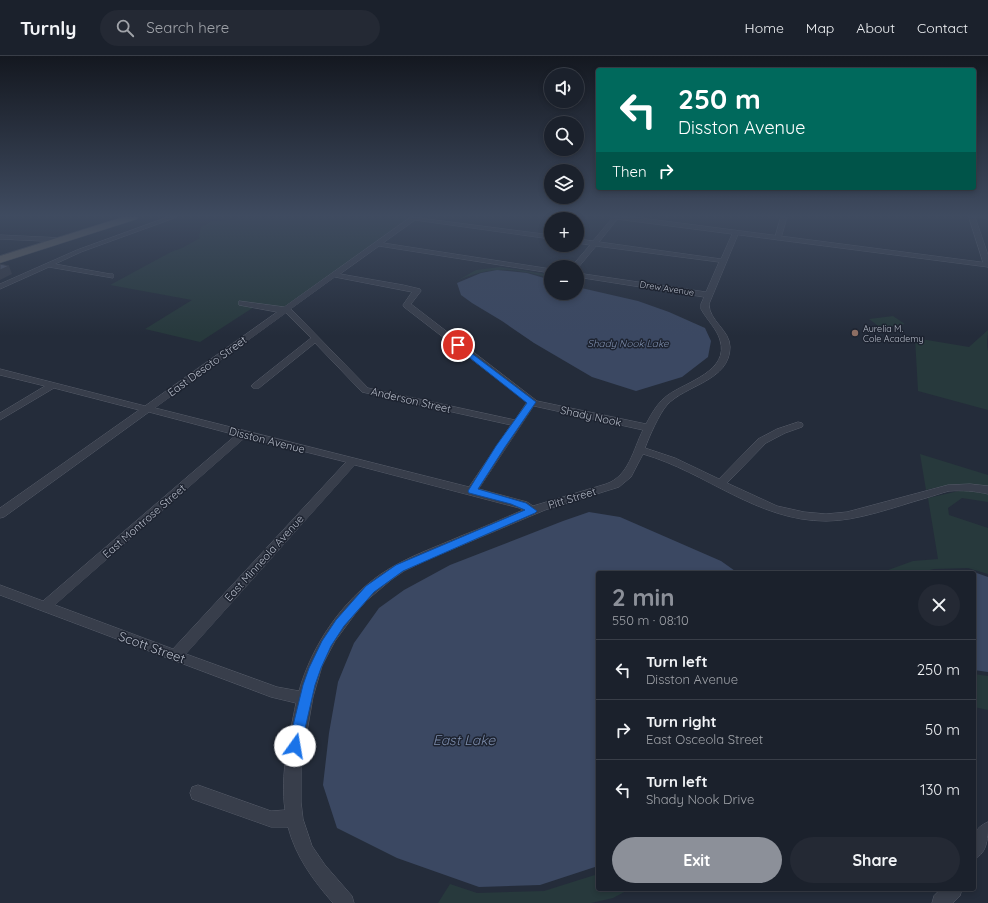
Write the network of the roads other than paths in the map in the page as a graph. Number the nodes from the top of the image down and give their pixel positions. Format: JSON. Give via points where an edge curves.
{"nodes":[{"id":1,"x":11,"y":257,"type":"edge"},
{"id":2,"x":67,"y":257,"type":"edge"},
{"id":3,"x":360,"y":257,"type":"edge"},
{"id":4,"x":458,"y":257,"type":"edge"},
{"id":5,"x":692,"y":257,"type":"edge"},
{"id":6,"x":726,"y":257,"type":"edge"},
{"id":7,"x":922,"y":257,"type":"edge"},
{"id":8,"x":0,"y":260,"type":"edge"},
{"id":9,"x":724,"y":261,"type":"junction"},
{"id":10,"x":47,"y":265,"type":"junction"},
{"id":11,"x":988,"y":265,"type":"edge"},
{"id":12,"x":544,"y":270,"type":"edge"},
{"id":13,"x":334,"y":275,"type":"junction"},
{"id":14,"x":584,"y":275,"type":"edge"},
{"id":15,"x":110,"y":276,"type":"dead end"},
{"id":16,"x":0,"y":287,"type":"edge"},
{"id":17,"x":709,"y":295,"type":"junction"},
{"id":18,"x":242,"y":303,"type":"dead end"},
{"id":19,"x":286,"y":309,"type":"junction"},
{"id":20,"x":316,"y":338,"type":"junction"},
{"id":21,"x":0,"y":372,"type":"edge"},
{"id":22,"x":52,"y":386,"type":"junction"},
{"id":23,"x":256,"y":386,"type":"dead end"},
{"id":24,"x":532,"y":402,"type":"junction"},
{"id":25,"x":145,"y":410,"type":"junction"},
{"id":26,"x":0,"y":417,"type":"edge"},
{"id":27,"x":517,"y":424,"type":"junction"},
{"id":28,"x":798,"y":425,"type":"dead end"},
{"id":29,"x":650,"y":428,"type":"junction"},
{"id":30,"x":243,"y":434,"type":"junction"},
{"id":31,"x":639,"y":450,"type":"junction"},
{"id":32,"x":353,"y":461,"type":"junction"},
{"id":33,"x":720,"y":484,"type":"junction"},
{"id":34,"x":988,"y":490,"type":"edge"},
{"id":35,"x":472,"y":491,"type":"junction"},
{"id":36,"x":532,"y":511,"type":"junction"},
{"id":37,"x":0,"y":514,"type":"edge"},
{"id":38,"x":0,"y":590,"type":"edge"},
{"id":39,"x":44,"y":607,"type":"junction"},
{"id":40,"x":176,"y":655,"type":"junction"},
{"id":41,"x":306,"y":699,"type":"junction"},
{"id":42,"x":198,"y":792,"type":"dead end"},
{"id":43,"x":293,"y":818,"type":"junction"},
{"id":44,"x":988,"y":831,"type":"edge"},
{"id":45,"x":976,"y":847,"type":"edge"},
{"id":46,"x":951,"y":891,"type":"edge"},
{"id":47,"x":345,"y":903,"type":"edge"},
{"id":48,"x":941,"y":903,"type":"edge"}],
"edges":[{"from":1,"to":8,"type":"highway"},
{"from":2,"to":10,"type":"street"},
{"from":3,"to":13,"type":"street","name":"East Desoto Street"},
{"from":4,"to":12,"type":"street"},
{"from":5,"to":9,"type":"street"},
{"from":6,"to":9,"type":"street","name":"Pitt Street"},
{"from":7,"to":11,"type":"street"},
{"from":9,"to":17,"type":"street","name":"Pitt Street"},
{"from":10,"to":15,"type":"street"},
{"from":10,"to":16,"type":"street"},
{"from":13,"to":19,"type":"street","name":"East Desoto Street"},
{"from":13,"to":24,"type":"street","via":[[416,290],[407,305]]},
{"from":14,"to":17,"type":"street","name":"Drew Avenue"},
{"from":17,"to":29,"type":"street","name":"Pitt Street","via":[[705,308],[724,338],[725,355],[709,376],[667,401]]},
{"from":18,"to":19,"type":"street"},
{"from":19,"to":20,"type":"street","name":"Anderson Street"},
{"from":19,"to":25,"type":"street","name":"East Desoto Street"},
{"from":20,"to":23,"type":"street"},
{"from":20,"to":27,"type":"street","name":"Anderson Street","via":[[366,390]]},
{"from":21,"to":22,"type":"street","name":"Disston Avenue"},
{"from":22,"to":25,"type":"street","name":"Disston Avenue"},
{"from":22,"to":26,"type":"street"},
{"from":24,"to":27,"type":"street"},
{"from":24,"to":29,"type":"street","name":"Shady Nook"},
{"from":25,"to":30,"type":"street","name":"Disston Avenue"},
{"from":25,"to":37,"type":"street","name":"East Desoto Street"},
{"from":27,"to":35,"type":"street"},
{"from":28,"to":33,"type":"street","via":[[762,441]]},
{"from":29,"to":31,"type":"street","name":"Pitt Street"},
{"from":30,"to":32,"type":"street","name":"Disston Avenue"},
{"from":30,"to":39,"type":"street","name":"East Montrose Street"},
{"from":31,"to":33,"type":"street","via":[[669,458]]},
{"from":31,"to":36,"type":"street","name":"Pitt Street","via":[[630,472],[618,484]]},
{"from":32,"to":35,"type":"street","name":"Disston Avenue"},
{"from":32,"to":40,"type":"street","name":"East Minneola Avenue"},
{"from":33,"to":34,"type":"street","via":[[763,505],[793,514],[817,517],[847,516],[948,488],[970,487]]},
{"from":35,"to":36,"type":"street","name":"Disston Avenue","via":[[514,502]]},
{"from":36,"to":41,"type":"street","name":"Pitt Street","via":[[400,568],[370,589],[340,623],[326,644],[315,668]]},
{"from":38,"to":39,"type":"street","name":"Scott Street"},
{"from":39,"to":40,"type":"street","name":"Scott Street"},
{"from":40,"to":41,"type":"street","name":"Scott Street","via":[[269,690]]},
{"from":41,"to":43,"type":"street","name":"Pitt Street","via":[[292,772]]},
{"from":42,"to":43,"type":"street","via":[[271,819]]},
{"from":43,"to":47,"type":"street","name":"Pitt Street","via":[[301,843],[314,866]]},
{"from":44,"to":45,"type":"street"},
{"from":46,"to":48,"type":"street"}]}
